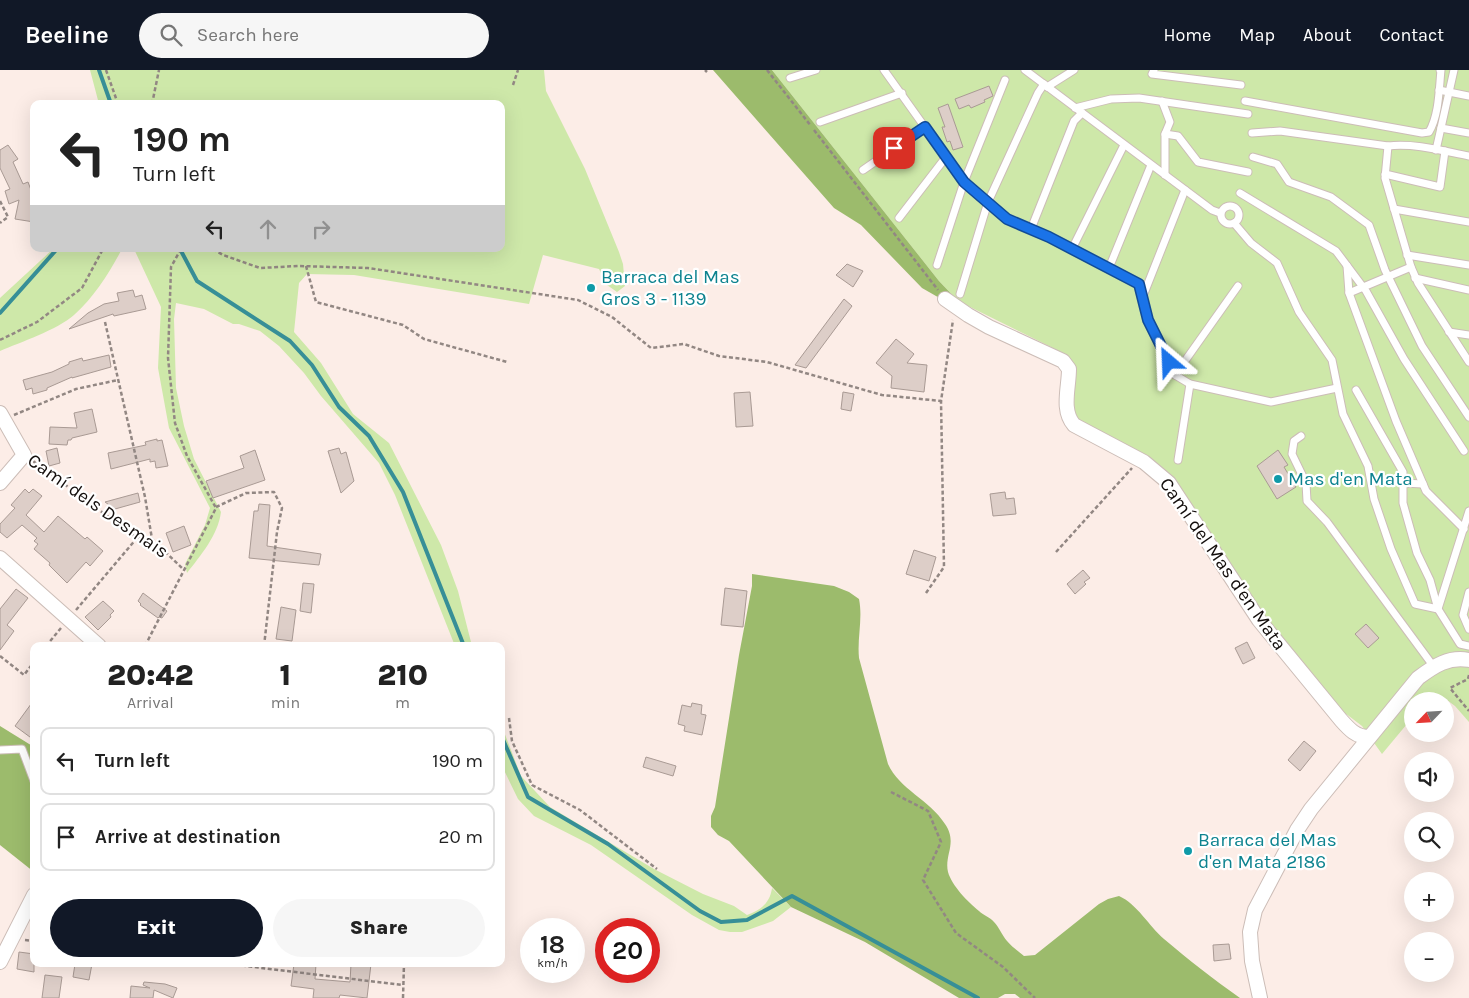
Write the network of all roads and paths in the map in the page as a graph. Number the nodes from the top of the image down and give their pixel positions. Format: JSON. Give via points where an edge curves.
{"nodes":[{"id":1,"x":106,"y":70,"type":"edge"},
{"id":2,"x":159,"y":70,"type":"edge"},
{"id":3,"x":518,"y":70,"type":"edge"},
{"id":4,"x":766,"y":70,"type":"edge"},
{"id":5,"x":816,"y":70,"type":"edge"},
{"id":6,"x":884,"y":70,"type":"edge"},
{"id":7,"x":1025,"y":70,"type":"edge"},
{"id":8,"x":1074,"y":70,"type":"edge"},
{"id":9,"x":1154,"y":70,"type":"edge"},
{"id":10,"x":1441,"y":70,"type":"edge"},
{"id":11,"x":1454,"y":70,"type":"edge"},
{"id":12,"x":790,"y":78,"type":"dead end"},
{"id":13,"x":1005,"y":80,"type":"dead end"},
{"id":14,"x":513,"y":85,"type":"dead end"},
{"id":15,"x":1241,"y":85,"type":"dead end"},
{"id":16,"x":1046,"y":86,"type":"junction"},
{"id":17,"x":1439,"y":90,"type":"junction"},
{"id":18,"x":902,"y":93,"type":"junction"},
{"id":19,"x":1449,"y":93,"type":"junction"},
{"id":20,"x":1469,"y":96,"type":"edge"},
{"id":21,"x":117,"y":100,"type":"edge"},
{"id":22,"x":153,"y":100,"type":"edge"},
{"id":23,"x":1245,"y":101,"type":"dead end"},
{"id":24,"x":1162,"y":102,"type":"junction"},
{"id":25,"x":1075,"y":108,"type":"junction"},
{"id":26,"x":1082,"y":113,"type":"junction"},
{"id":27,"x":1248,"y":114,"type":"dead end"},
{"id":28,"x":820,"y":122,"type":"dead end"},
{"id":29,"x":925,"y":127,"type":"junction"},
{"id":30,"x":1441,"y":128,"type":"junction"},
{"id":31,"x":1252,"y":132,"type":"dead end"},
{"id":32,"x":1469,"y":133,"type":"edge"},
{"id":33,"x":1165,"y":134,"type":"junction"},
{"id":34,"x":1124,"y":145,"type":"junction"},
{"id":35,"x":1388,"y":146,"type":"junction"},
{"id":36,"x":1436,"y":150,"type":"junction"},
{"id":37,"x":1445,"y":151,"type":"junction"},
{"id":38,"x":1469,"y":156,"type":"edge"},
{"id":39,"x":946,"y":157,"type":"junction"},
{"id":40,"x":1253,"y":157,"type":"dead end"},
{"id":41,"x":1151,"y":165,"type":"junction"},
{"id":42,"x":863,"y":170,"type":"dead end"},
{"id":43,"x":1248,"y":172,"type":"dead end"},
{"id":44,"x":1385,"y":174,"type":"junction"},
{"id":45,"x":1165,"y":175,"type":"junction"},
{"id":46,"x":964,"y":182,"type":"junction"},
{"id":47,"x":1185,"y":190,"type":"junction"},
{"id":48,"x":1240,"y":193,"type":"dead end"},
{"id":49,"x":0,"y":201,"type":"edge"},
{"id":50,"x":988,"y":202,"type":"junction"},
{"id":51,"x":1394,"y":209,"type":"junction"},
{"id":52,"x":1220,"y":213,"type":"junction"},
{"id":53,"x":899,"y":218,"type":"dead end"},
{"id":54,"x":1469,"y":222,"type":"edge"},
{"id":55,"x":0,"y":224,"type":"edge"},
{"id":56,"x":1236,"y":226,"type":"junction"},
{"id":57,"x":1031,"y":229,"type":"junction"},
{"id":58,"x":1072,"y":249,"type":"junction"},
{"id":59,"x":102,"y":252,"type":"edge"},
{"id":60,"x":179,"y":252,"type":"edge"},
{"id":61,"x":218,"y":252,"type":"edge"},
{"id":62,"x":1407,"y":254,"type":"junction"},
{"id":63,"x":937,"y":265,"type":"dead end"},
{"id":64,"x":1347,"y":265,"type":"junction"},
{"id":65,"x":1469,"y":265,"type":"edge"},
{"id":66,"x":306,"y":266,"type":"junction"},
{"id":67,"x":1410,"y":267,"type":"junction"},
{"id":68,"x":1109,"y":268,"type":"junction"},
{"id":69,"x":1387,"y":276,"type":"junction"},
{"id":70,"x":1415,"y":278,"type":"junction"},
{"id":71,"x":1238,"y":286,"type":"dead end"},
{"id":72,"x":1363,"y":287,"type":"junction"},
{"id":73,"x":1469,"y":290,"type":"edge"},
{"id":74,"x":1349,"y":294,"type":"junction"},
{"id":75,"x":1142,"y":296,"type":"junction"},
{"id":76,"x":953,"y":299,"type":"junction"},
{"id":77,"x":105,"y":322,"type":"dead end"},
{"id":78,"x":1449,"y":332,"type":"junction"},
{"id":79,"x":1469,"y":335,"type":"edge"},
{"id":80,"x":0,"y":340,"type":"edge"},
{"id":81,"x":507,"y":362,"type":"dead end"},
{"id":82,"x":1469,"y":362,"type":"edge"},
{"id":83,"x":1176,"y":375,"type":"junction"},
{"id":84,"x":118,"y":380,"type":"junction"},
{"id":85,"x":1190,"y":384,"type":"junction"},
{"id":86,"x":1337,"y":388,"type":"junction"},
{"id":87,"x":1356,"y":390,"type":"dead end"},
{"id":88,"x":941,"y":401,"type":"junction"},
{"id":89,"x":2,"y":416,"type":"edge"},
{"id":90,"x":1469,"y":417,"type":"edge"},
{"id":91,"x":1301,"y":436,"type":"dead end"},
{"id":92,"x":1464,"y":451,"type":"dead end"},
{"id":93,"x":24,"y":455,"type":"junction"},
{"id":94,"x":1139,"y":460,"type":"junction"},
{"id":95,"x":1178,"y":460,"type":"dead end"},
{"id":96,"x":0,"y":483,"type":"edge"},
{"id":97,"x":1403,"y":484,"type":"junction"},
{"id":98,"x":1423,"y":484,"type":"junction"},
{"id":99,"x":216,"y":508,"type":"junction"},
{"id":100,"x":1469,"y":511,"type":"edge"},
{"id":101,"x":1464,"y":529,"type":"junction"},
{"id":102,"x":137,"y":538,"type":"junction"},
{"id":103,"x":152,"y":539,"type":"junction"},
{"id":104,"x":1056,"y":552,"type":"dead end"},
{"id":105,"x":0,"y":558,"type":"edge"},
{"id":106,"x":184,"y":570,"type":"junction"},
{"id":107,"x":1469,"y":592,"type":"edge"},
{"id":108,"x":926,"y":593,"type":"dead end"},
{"id":109,"x":1438,"y":609,"type":"junction"},
{"id":110,"x":68,"y":619,"type":"junction"},
{"id":111,"x":1469,"y":630,"type":"edge"},
{"id":112,"x":49,"y":642,"type":"edge"},
{"id":113,"x":94,"y":642,"type":"edge"},
{"id":114,"x":147,"y":642,"type":"edge"},
{"id":115,"x":264,"y":642,"type":"edge"},
{"id":116,"x":1460,"y":644,"type":"junction"},
{"id":117,"x":1469,"y":646,"type":"edge"},
{"id":118,"x":0,"y":656,"type":"edge"},
{"id":119,"x":1469,"y":660,"type":"edge"},
{"id":120,"x":30,"y":667,"type":"edge"},
{"id":121,"x":1434,"y":667,"type":"junction"},
{"id":122,"x":1469,"y":675,"type":"edge"},
{"id":123,"x":1469,"y":711,"type":"edge"},
{"id":124,"x":509,"y":718,"type":"dead end"},
{"id":125,"x":1369,"y":737,"type":"junction"},
{"id":126,"x":0,"y":750,"type":"edge"},
{"id":127,"x":30,"y":770,"type":"edge"},
{"id":128,"x":891,"y":792,"type":"dead end"},
{"id":129,"x":657,"y":869,"type":"dead end"},
{"id":130,"x":30,"y":903,"type":"edge"},
{"id":131,"x":0,"y":962,"type":"edge"},
{"id":132,"x":254,"y":967,"type":"edge"},
{"id":133,"x":404,"y":967,"type":"edge"},
{"id":134,"x":402,"y":985,"type":"junction"},
{"id":135,"x":403,"y":998,"type":"edge"},
{"id":136,"x":1035,"y":998,"type":"edge"},
{"id":137,"x":1260,"y":998,"type":"edge"}],
"edges":[{"from":1,"to":21,"type":"path"},
{"from":2,"to":22,"type":"path"},
{"from":3,"to":14,"type":"path"},
{"from":4,"to":76,"type":"path"},
{"from":5,"to":12,"type":"lane"},
{"from":6,"to":18,"type":"lane"},
{"from":7,"to":16,"type":"lane"},
{"from":8,"to":16,"type":"lane"},
{"from":9,"to":15,"type":"lane","via":[[1152,74]]},
{"from":10,"to":17,"type":"lane"},
{"from":11,"to":19,"type":"lane"},
{"from":13,"to":46,"type":"lane"},
{"from":16,"to":25,"type":"lane"},
{"from":16,"to":50,"type":"lane","via":[[1038,93]]},
{"from":17,"to":19,"type":"lane"},
{"from":17,"to":23,"type":"lane","via":[[1432,125],[1429,132],[1422,133]]},
{"from":18,"to":28,"type":"lane"},
{"from":18,"to":29,"type":"lane"},
{"from":19,"to":20,"type":"lane"},
{"from":19,"to":30,"type":"lane"},
{"from":24,"to":25,"type":"lane","via":[[1125,98]]},
{"from":24,"to":27,"type":"lane"},
{"from":24,"to":33,"type":"lane","via":[[1170,122]]},
{"from":25,"to":26,"type":"lane"},
{"from":26,"to":34,"type":"lane"},
{"from":26,"to":57,"type":"lane","via":[[1074,121]]},
{"from":29,"to":39,"type":"lane"},
{"from":29,"to":42,"type":"lane"},
{"from":30,"to":32,"type":"lane"},
{"from":30,"to":36,"type":"lane"},
{"from":31,"to":35,"type":"lane","via":[[1280,131]]},
{"from":33,"to":43,"type":"lane","via":[[1178,136],[1198,162]]},
{"from":33,"to":45,"type":"lane"},
{"from":34,"to":41,"type":"lane"},
{"from":34,"to":58,"type":"lane"},
{"from":35,"to":36,"type":"lane"},
{"from":35,"to":44,"type":"lane"},
{"from":36,"to":37,"type":"lane"},
{"from":37,"to":38,"type":"lane"},
{"from":37,"to":44,"type":"lane","via":[[1440,187]]},
{"from":39,"to":46,"type":"lane"},
{"from":39,"to":53,"type":"lane"},
{"from":40,"to":69,"type":"lane","via":[[1277,164],[1289,182],[1331,197],[1369,225]]},
{"from":41,"to":45,"type":"lane"},
{"from":41,"to":68,"type":"lane"},
{"from":44,"to":51,"type":"lane"},
{"from":45,"to":47,"type":"lane"},
{"from":46,"to":50,"type":"lane"},
{"from":46,"to":63,"type":"lane"},
{"from":47,"to":52,"type":"lane"},
{"from":47,"to":75,"type":"lane"},
{"from":48,"to":64,"type":"lane","via":[[1336,251]]},
{"from":49,"to":55,"type":"path","via":[[8,217]]},
{"from":50,"to":57,"type":"lane","via":[[1007,219]]},
{"from":50,"to":76,"type":"lane"},
{"from":51,"to":54,"type":"lane"},
{"from":51,"to":62,"type":"lane"},
{"from":52,"to":56,"type":"lane","via":[[1229,224]]},
{"from":52,"to":56,"type":"lane","via":[[1230,205],[1236,208],[1239,216]]},
{"from":56,"to":86,"type":"lane","via":[[1277,263],[1299,312],[1332,360]]},
{"from":57,"to":58,"type":"lane"},
{"from":58,"to":68,"type":"lane"},
{"from":59,"to":80,"type":"path","via":[[82,288],[37,322]]},
{"from":60,"to":99,"type":"path","via":[[170,267],[168,358],[175,423],[188,456]]},
{"from":61,"to":66,"type":"path","via":[[260,268]]},
{"from":62,"to":65,"type":"lane"},
{"from":62,"to":67,"type":"lane"},
{"from":64,"to":72,"type":"lane"},
{"from":64,"to":74,"type":"lane"},
{"from":66,"to":81,"type":"path","via":[[316,302],[403,325],[424,338]]},
{"from":66,"to":88,"type":"path","via":[[368,268],[578,300],[612,317],[650,348],[684,344],[719,356],[775,364],[882,395]]},
{"from":67,"to":69,"type":"lane"},
{"from":67,"to":70,"type":"lane"},
{"from":68,"to":75,"type":"lane","via":[[1139,284]]},
{"from":69,"to":72,"type":"lane"},
{"from":69,"to":90,"type":"lane","via":[[1422,346]]},
{"from":70,"to":73,"type":"lane"},
{"from":70,"to":78,"type":"lane"},
{"from":71,"to":83,"type":"lane"},
{"from":72,"to":74,"type":"lane"},
{"from":72,"to":92,"type":"lane","via":[[1404,359]]},
{"from":74,"to":98,"type":"lane"},
{"from":75,"to":83,"type":"lane","via":[[1148,320]]},
{"from":76,"to":88,"type":"path","via":[[953,331]]},
{"from":76,"to":94,"type":"street","name":"Camí del Mas d'en Mata","via":[[989,327],[1063,361],[1069,369],[1068,419],[1074,426]]},
{"from":77,"to":84,"type":"path"},
{"from":78,"to":79,"type":"lane"},
{"from":78,"to":82,"type":"lane"},
{"from":83,"to":85,"type":"lane"},
{"from":84,"to":89,"type":"path","via":[[76,389]]},
{"from":84,"to":103,"type":"path"},
{"from":85,"to":86,"type":"lane","via":[[1271,402]]},
{"from":85,"to":95,"type":"lane"},
{"from":86,"to":109,"type":"lane","via":[[1343,414],[1368,466],[1374,499],[1391,549],[1415,604]]},
{"from":87,"to":97,"type":"lane","via":[[1403,472]]},
{"from":88,"to":108,"type":"path","via":[[944,567]]},
{"from":89,"to":93,"type":"street","name":"Camí dels Desmais"},
{"from":91,"to":121,"type":"lane","via":[[1294,441],[1292,454],[1306,483],[1307,501]]},
{"from":93,"to":96,"type":"street"},
{"from":93,"to":102,"type":"path","name":"Camí dels Desmais"},
{"from":94,"to":104,"type":"path"},
{"from":94,"to":125,"type":"street","name":"Camí del Mas d'en Mata","via":[[1170,483],[1259,620],[1335,713],[1352,732]]},
{"from":97,"to":98,"type":"lane"},
{"from":97,"to":109,"type":"lane","via":[[1404,503],[1417,553],[1430,580]]},
{"from":98,"to":101,"type":"lane"},
{"from":99,"to":106,"type":"path"},
{"from":99,"to":115,"type":"path","via":[[246,493],[274,492],[282,508]]},
{"from":100,"to":101,"type":"lane"},
{"from":101,"to":109,"type":"lane"},
{"from":102,"to":103,"type":"path","name":"Camí dels Desmais"},
{"from":102,"to":110,"type":"path"},
{"from":103,"to":106,"type":"path","name":"Camí dels Desmais"},
{"from":105,"to":110,"type":"street"},
{"from":106,"to":114,"type":"path"},
{"from":107,"to":111,"type":"lane","via":[[1463,615]]},
{"from":109,"to":116,"type":"lane"},
{"from":110,"to":112,"type":"path"},
{"from":110,"to":113,"type":"street"},
{"from":111,"to":116,"type":"lane"},
{"from":116,"to":117,"type":"lane"},
{"from":118,"to":120,"type":"path","via":[[24,675]]},
{"from":119,"to":121,"type":"street","via":[[1449,660]]},
{"from":121,"to":125,"type":"street","via":[[1418,678]]},
{"from":122,"to":123,"type":"path","via":[[1468,679],[1450,688]]},
{"from":124,"to":129,"type":"path","via":[[512,741],[532,785],[580,810]]},
{"from":125,"to":137,"type":"street","via":[[1297,830],[1255,910],[1250,932]]},
{"from":126,"to":127,"type":"lane","via":[[22,749]]},
{"from":128,"to":136,"type":"path","via":[[928,811],[941,842],[923,880],[956,933],[1003,967]]},
{"from":130,"to":131,"type":"street"},
{"from":132,"to":134,"type":"path"},
{"from":133,"to":134,"type":"path"},
{"from":134,"to":135,"type":"path"}]}
